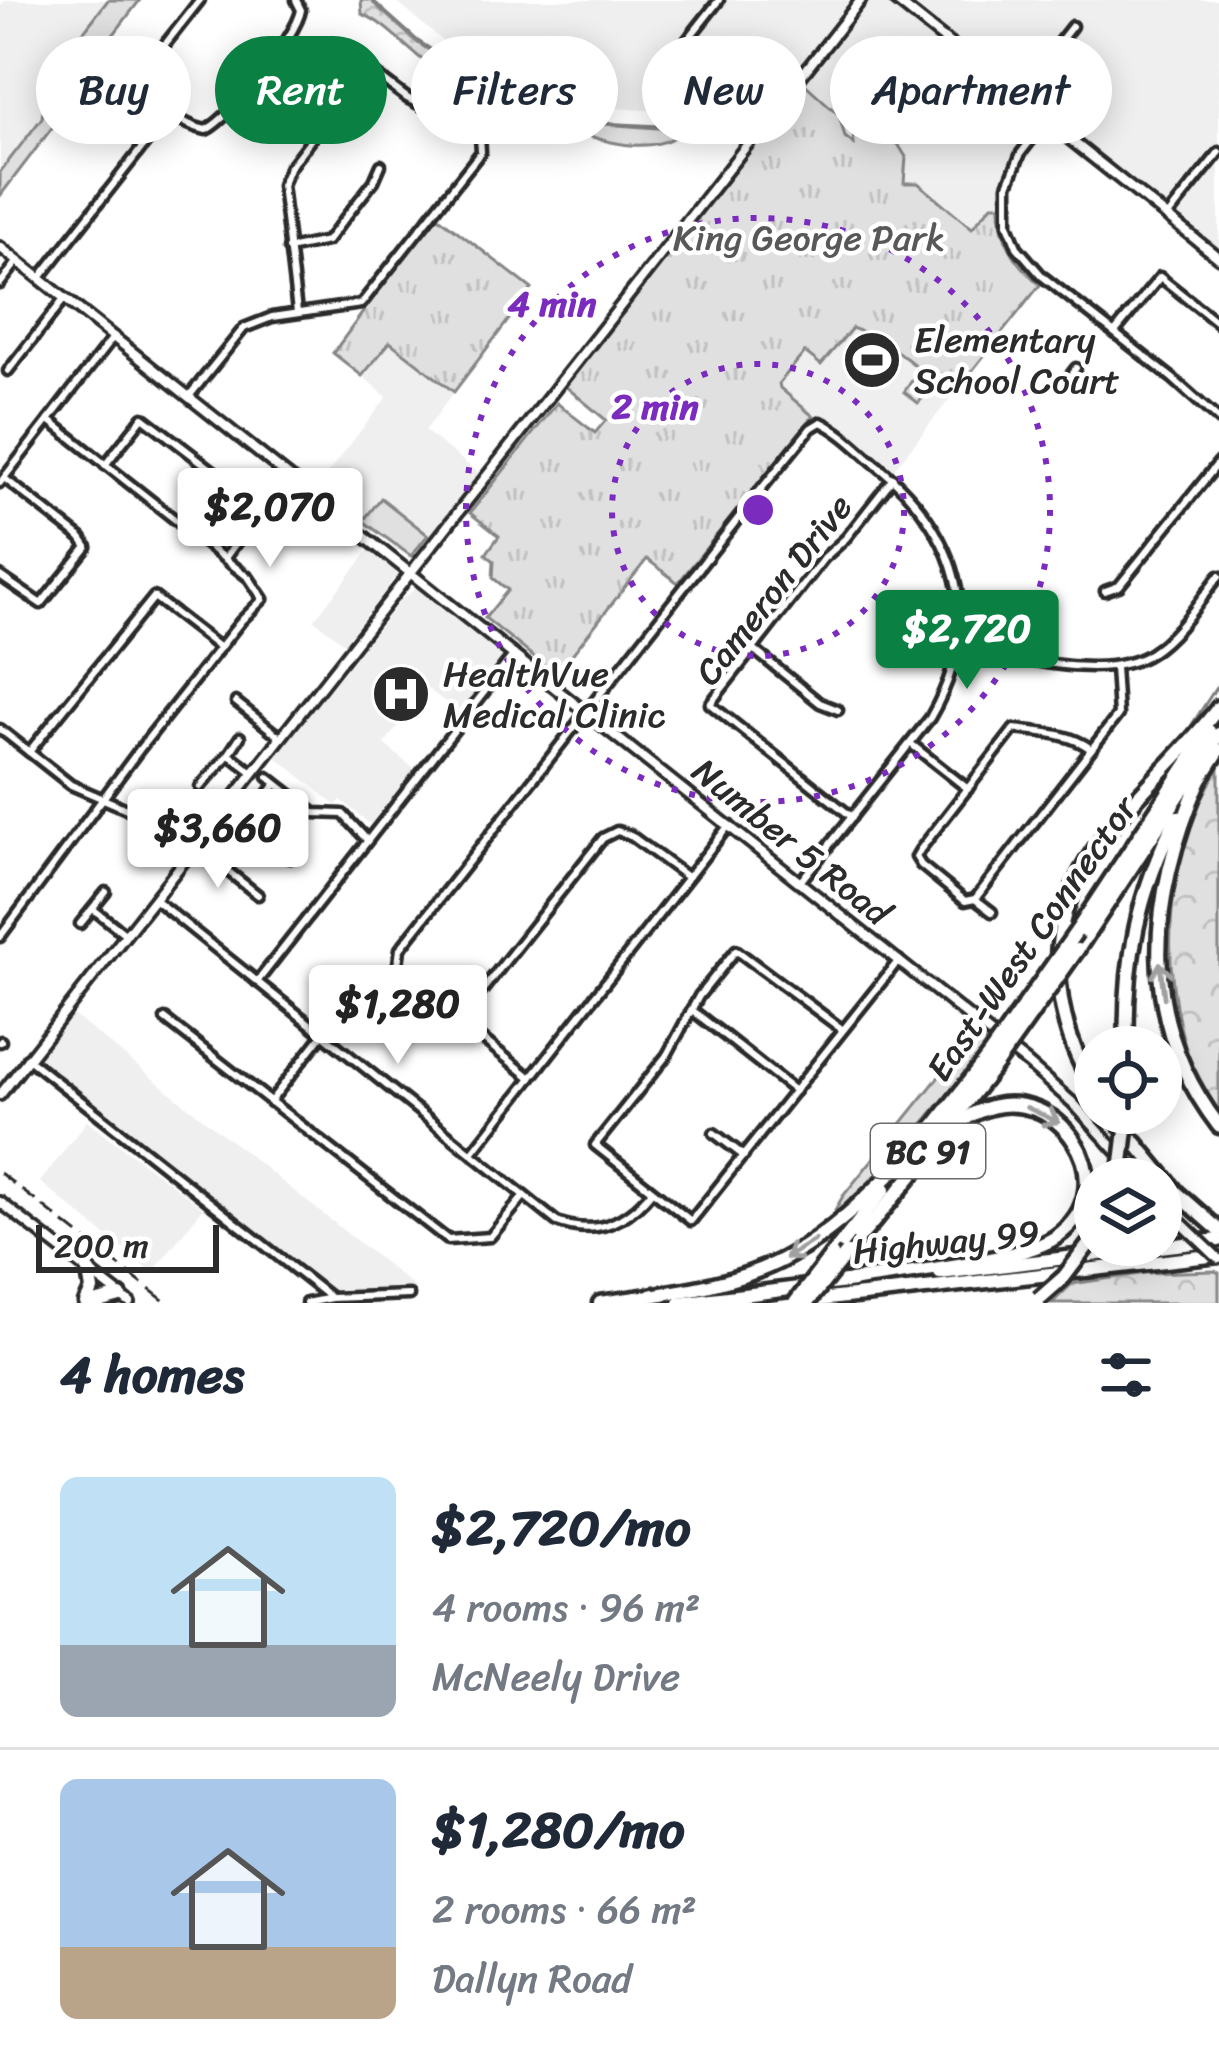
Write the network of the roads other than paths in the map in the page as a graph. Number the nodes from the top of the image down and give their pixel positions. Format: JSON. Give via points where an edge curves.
{"nodes":[{"id":1,"x":200,"y":0,"type":"edge"},
{"id":2,"x":296,"y":0,"type":"edge"},
{"id":3,"x":719,"y":0,"type":"edge"},
{"id":4,"x":861,"y":0,"type":"edge"},
{"id":5,"x":895,"y":0,"type":"edge"},
{"id":6,"x":1072,"y":26,"type":"dead end"},
{"id":7,"x":173,"y":36,"type":"edge"},
{"id":8,"x":691,"y":36,"type":"edge"},
{"id":9,"x":940,"y":36,"type":"edge"},
{"id":10,"x":1064,"y":36,"type":"edge"},
{"id":11,"x":191,"y":125,"type":"edge"},
{"id":12,"x":145,"y":144,"type":"edge"},
{"id":13,"x":1029,"y":144,"type":"edge"},
{"id":14,"x":1075,"y":144,"type":"edge"},
{"id":15,"x":1219,"y":152,"type":"edge"},
{"id":16,"x":381,"y":164,"type":"dead end"},
{"id":17,"x":1167,"y":217,"type":"junction"},
{"id":18,"x":0,"y":247,"type":"edge"},
{"id":19,"x":288,"y":248,"type":"junction"},
{"id":20,"x":1219,"y":258,"type":"edge"},
{"id":21,"x":18,"y":261,"type":"junction"},
{"id":22,"x":40,"y":278,"type":"junction"},
{"id":23,"x":0,"y":284,"type":"edge"},
{"id":24,"x":65,"y":298,"type":"junction"},
{"id":25,"x":297,"y":312,"type":"junction"},
{"id":26,"x":1219,"y":324,"type":"edge"},
{"id":27,"x":1114,"y":332,"type":"junction"},
{"id":28,"x":114,"y":336,"type":"junction"},
{"id":29,"x":1076,"y":368,"type":"dead end"},
{"id":30,"x":8,"y":371,"type":"dead end"},
{"id":31,"x":1069,"y":377,"type":"dead end"},
{"id":32,"x":190,"y":395,"type":"junction"},
{"id":33,"x":49,"y":420,"type":"junction"},
{"id":34,"x":1219,"y":420,"type":"edge"},
{"id":35,"x":1219,"y":461,"type":"edge"},
{"id":36,"x":105,"y":465,"type":"junction"},
{"id":37,"x":893,"y":478,"type":"junction"},
{"id":38,"x":2,"y":481,"type":"edge"},
{"id":39,"x":225,"y":558,"type":"junction"},
{"id":40,"x":412,"y":571,"type":"junction"},
{"id":41,"x":0,"y":576,"type":"edge"},
{"id":42,"x":1219,"y":576,"type":"edge"},
{"id":43,"x":1105,"y":591,"type":"dead end"},
{"id":44,"x":959,"y":647,"type":"junction"},
{"id":45,"x":220,"y":648,"type":"junction"},
{"id":46,"x":753,"y":650,"type":"junction"},
{"id":47,"x":514,"y":653,"type":"junction"},
{"id":48,"x":1115,"y":667,"type":"junction"},
{"id":49,"x":236,"y":702,"type":"dead end"},
{"id":50,"x":838,"y":710,"type":"dead end"},
{"id":51,"x":588,"y":711,"type":"junction"},
{"id":52,"x":1219,"y":711,"type":"edge"},
{"id":53,"x":0,"y":729,"type":"edge"},
{"id":54,"x":1219,"y":734,"type":"edge"},
{"id":55,"x":240,"y":737,"type":"dead end"},
{"id":56,"x":280,"y":737,"type":"junction"},
{"id":57,"x":910,"y":744,"type":"junction"},
{"id":58,"x":1091,"y":749,"type":"junction"},
{"id":59,"x":1219,"y":750,"type":"edge"},
{"id":60,"x":28,"y":752,"type":"junction"},
{"id":61,"x":229,"y":754,"type":"junction"},
{"id":62,"x":252,"y":772,"type":"junction"},
{"id":63,"x":268,"y":777,"type":"dead end"},
{"id":64,"x":1200,"y":779,"type":"junction"},
{"id":65,"x":276,"y":784,"type":"junction"},
{"id":66,"x":200,"y":787,"type":"dead end"},
{"id":67,"x":968,"y":789,"type":"junction"},
{"id":68,"x":102,"y":799,"type":"junction"},
{"id":69,"x":852,"y":817,"type":"junction"},
{"id":70,"x":246,"y":823,"type":"junction"},
{"id":71,"x":729,"y":825,"type":"junction"},
{"id":72,"x":367,"y":840,"type":"junction"},
{"id":73,"x":189,"y":852,"type":"junction"},
{"id":74,"x":205,"y":853,"type":"dead end"},
{"id":75,"x":290,"y":858,"type":"dead end"},
{"id":76,"x":216,"y":862,"type":"junction"},
{"id":77,"x":688,"y":878,"type":"junction"},
{"id":78,"x":800,"y":882,"type":"junction"},
{"id":79,"x":106,"y":892,"type":"dead end"},
{"id":80,"x":258,"y":895,"type":"dead end"},
{"id":81,"x":153,"y":898,"type":"junction"},
{"id":82,"x":975,"y":898,"type":"junction"},
{"id":83,"x":93,"y":909,"type":"junction"},
{"id":84,"x":992,"y":912,"type":"dead end"},
{"id":85,"x":80,"y":924,"type":"dead end"},
{"id":86,"x":125,"y":934,"type":"junction"},
{"id":87,"x":0,"y":937,"type":"edge"},
{"id":88,"x":899,"y":960,"type":"junction"},
{"id":89,"x":257,"y":982,"type":"junction"},
{"id":90,"x":692,"y":1010,"type":"junction"},
{"id":91,"x":165,"y":1019,"type":"dead end"},
{"id":92,"x":459,"y":1020,"type":"junction"},
{"id":93,"x":1126,"y":1026,"type":"edge"},
{"id":94,"x":842,"y":1030,"type":"junction"},
{"id":95,"x":323,"y":1034,"type":"junction"},
{"id":96,"x":1074,"y":1049,"type":"edge"},
{"id":97,"x":27,"y":1058,"type":"junction"},
{"id":98,"x":992,"y":1060,"type":"junction"},
{"id":99,"x":531,"y":1078,"type":"junction"},
{"id":100,"x":2,"y":1088,"type":"edge"},
{"id":101,"x":795,"y":1091,"type":"junction"},
{"id":102,"x":270,"y":1102,"type":"junction"},
{"id":103,"x":1219,"y":1126,"type":"edge"},
{"id":104,"x":714,"y":1133,"type":"dead end"},
{"id":105,"x":1127,"y":1134,"type":"edge"},
{"id":106,"x":920,"y":1145,"type":"junction"},
{"id":107,"x":472,"y":1153,"type":"junction"},
{"id":108,"x":744,"y":1156,"type":"junction"},
{"id":109,"x":1122,"y":1158,"type":"edge"},
{"id":110,"x":652,"y":1191,"type":"junction"},
{"id":111,"x":524,"y":1196,"type":"junction"},
{"id":112,"x":0,"y":1202,"type":"edge"},
{"id":113,"x":1182,"y":1223,"type":"edge"},
{"id":114,"x":1219,"y":1230,"type":"edge"},
{"id":115,"x":859,"y":1238,"type":"junction"},
{"id":116,"x":1219,"y":1240,"type":"edge"},
{"id":117,"x":840,"y":1254,"type":"junction"},
{"id":118,"x":1219,"y":1257,"type":"edge"},
{"id":119,"x":1074,"y":1264,"type":"edge"},
{"id":120,"x":88,"y":1272,"type":"junction"},
{"id":121,"x":851,"y":1281,"type":"junction"},
{"id":122,"x":410,"y":1295,"type":"dead end"},
{"id":123,"x":331,"y":1298,"type":"junction"},
{"id":124,"x":125,"y":1299,"type":"edge"},
{"id":125,"x":1036,"y":1301,"type":"edge"},
{"id":126,"x":90,"y":1303,"type":"edge"},
{"id":127,"x":306,"y":1303,"type":"edge"},
{"id":128,"x":600,"y":1303,"type":"edge"},
{"id":129,"x":680,"y":1303,"type":"edge"},
{"id":130,"x":794,"y":1303,"type":"edge"},
{"id":131,"x":807,"y":1303,"type":"edge"}],
"edges":[{"from":1,"to":7,"type":"street"},
{"from":2,"to":11,"type":"street","via":[[294,30],[220,122],[206,130]]},
{"from":3,"to":8,"type":"street"},
{"from":4,"to":40,"type":"main road"},
{"from":5,"to":9,"type":"main road"},
{"from":6,"to":10,"type":"street"},
{"from":12,"to":22,"type":"street"},
{"from":13,"to":27,"type":"street","via":[[1010,177],[1009,224],[1030,265]]},
{"from":14,"to":17,"type":"main road"},
{"from":15,"to":17,"type":"street"},
{"from":16,"to":19,"type":"street","via":[[327,241]]},
{"from":17,"to":20,"type":"main road"},
{"from":18,"to":21,"type":"main road","name":"Number 5 Road"},
{"from":19,"to":25,"type":"street"},
{"from":19,"to":25,"type":"street","via":[[278,201],[289,168],[366,69],[482,141],[361,304]]},
{"from":21,"to":22,"type":"main road","name":"Number 5 Road"},
{"from":21,"to":23,"type":"street"},
{"from":22,"to":24,"type":"main road","name":"Number 5 Road"},
{"from":24,"to":28,"type":"main road","name":"Number 5 Road"},
{"from":24,"to":30,"type":"street"},
{"from":25,"to":32,"type":"street","via":[[244,328]]},
{"from":26,"to":27,"type":"street","via":[[1160,277]]},
{"from":27,"to":34,"type":"street"},
{"from":28,"to":32,"type":"main road","name":"Number 5 Road"},
{"from":28,"to":33,"type":"street"},
{"from":29,"to":31,"type":"street"},
{"from":32,"to":40,"type":"main road","name":"Number 5 Road"},
{"from":33,"to":36,"type":"street"},
{"from":33,"to":38,"type":"street"},
{"from":35,"to":43,"type":"street","via":[[1119,586]]},
{"from":36,"to":39,"type":"street"},
{"from":36,"to":39,"type":"street","via":[[143,417],[262,508]]},
{"from":37,"to":44,"type":"street","via":[[947,550]]},
{"from":37,"to":46,"type":"street","name":"Cameron Drive"},
{"from":37,"to":51,"type":"street","via":[[821,422]]},
{"from":38,"to":41,"type":"street","via":[[87,547],[41,604]]},
{"from":39,"to":45,"type":"street","via":[[263,599]]},
{"from":40,"to":47,"type":"main road","name":"Number 5 Road"},
{"from":40,"to":56,"type":"main road"},
{"from":42,"to":48,"type":"street","via":[[1153,652]]},
{"from":44,"to":48,"type":"street"},
{"from":44,"to":57,"type":"street","via":[[943,697]]},
{"from":45,"to":60,"type":"street","via":[[154,597]]},
{"from":45,"to":68,"type":"street"},
{"from":46,"to":50,"type":"street"},
{"from":46,"to":69,"type":"street","name":"Cameron Drive","via":[[710,704]]},
{"from":47,"to":51,"type":"main road","name":"Number 5 Road"},
{"from":47,"to":72,"type":"street"},
{"from":48,"to":58,"type":"street","via":[[1118,715]]},
{"from":49,"to":56,"type":"street"},
{"from":51,"to":71,"type":"main road","name":"Number 5 Road"},
{"from":51,"to":92,"type":"street","via":[[400,949],[400,970]]},
{"from":52,"to":96,"type":"highway","via":[[1109,827],[1072,886],[1058,944],[1059,994]]},
{"from":52,"to":98,"type":"highway","name":"East-West Connector","number":"BC 91","bridge":true},
{"from":53,"to":60,"type":"street"},
{"from":54,"to":98,"type":"highway","name":"East-West Connector","number":"BC 91","bridge":true,"via":[[1077,950]]},
{"from":55,"to":61,"type":"street"},
{"from":56,"to":62,"type":"main road"},
{"from":57,"to":67,"type":"street"},
{"from":57,"to":69,"type":"street"},
{"from":58,"to":67,"type":"street","via":[[1014,730]]},
{"from":58,"to":82,"type":"street"},
{"from":59,"to":64,"type":"highway"},
{"from":60,"to":68,"type":"street"},
{"from":61,"to":62,"type":"street"},
{"from":61,"to":66,"type":"street"},
{"from":62,"to":73,"type":"main road"},
{"from":63,"to":65,"type":"street"},
{"from":64,"to":93,"type":"highway","via":[[1160,849],[1140,907]]},
{"from":103,"to":64,"type":"highway","one_way":true,"via":[[1185,1073],[1158,954],[1161,894]]},
{"from":65,"to":70,"type":"street"},
{"from":65,"to":72,"type":"street","via":[[314,813],[343,814]]},
{"from":67,"to":82,"type":"street","via":[[916,857],[965,901]]},
{"from":68,"to":73,"type":"street"},
{"from":68,"to":87,"type":"street"},
{"from":69,"to":78,"type":"street"},
{"from":70,"to":75,"type":"street"},
{"from":70,"to":76,"type":"street"},
{"from":71,"to":77,"type":"street"},
{"from":71,"to":78,"type":"main road","name":"Number 5 Road"},
{"from":72,"to":89,"type":"street"},
{"from":73,"to":81,"type":"main road"},
{"from":74,"to":76,"type":"street"},
{"from":76,"to":80,"type":"street"},
{"from":77,"to":92,"type":"street","via":[[630,835],[603,838]]},
{"from":77,"to":99,"type":"street"},
{"from":78,"to":88,"type":"main road","name":"Number 5 Road"},
{"from":79,"to":83,"type":"street"},
{"from":81,"to":86,"type":"main road"},
{"from":81,"to":89,"type":"street"},
{"from":82,"to":84,"type":"street"},
{"from":83,"to":85,"type":"street"},
{"from":83,"to":86,"type":"street"},
{"from":86,"to":97,"type":"main road"},
{"from":88,"to":94,"type":"street"},
{"from":88,"to":109,"type":"main road","name":"Number 5 Road","via":[[1058,1089]]},
{"from":89,"to":95,"type":"street"},
{"from":90,"to":94,"type":"street","via":[[736,950]]},
{"from":90,"to":101,"type":"street"},
{"from":90,"to":110,"type":"street","via":[[595,1145]]},
{"from":91,"to":102,"type":"street"},
{"from":92,"to":99,"type":"street"},
{"from":94,"to":101,"type":"street"},
{"from":95,"to":102,"type":"street"},
{"from":95,"to":107,"type":"street"},
{"from":97,"to":100,"type":"main road"},
{"from":97,"to":123,"type":"street"},
{"from":98,"to":106,"type":"highway","name":"East-West Connector","number":"BC 91"},
{"from":98,"to":115,"type":"highway","name":"East-West Connector","number":"BC 91"},
{"from":99,"to":107,"type":"street"},
{"from":101,"to":108,"type":"street"},
{"from":102,"to":111,"type":"street","via":[[448,1240],[490,1237]]},
{"from":104,"to":108,"type":"street"},
{"from":105,"to":114,"type":"highway"},
{"from":106,"to":117,"type":"highway","name":"East-West Connector","number":"BC 91"},
{"from":106,"to":128,"type":"highway","one_way":true,"via":[[839,1222],[789,1256],[760,1270]]},
{"from":107,"to":111,"type":"street"},
{"from":108,"to":110,"type":"street","via":[[691,1221]]},
{"from":110,"to":111,"type":"street","via":[[628,1219],[581,1227],[557,1222]]},
{"from":112,"to":120,"type":"main road"},
{"from":113,"to":118,"type":"main road","bridge":true},
{"from":115,"to":117,"type":"highway","name":"East-West Connector","number":"BC 91"},
{"from":115,"to":121,"type":"highway","one_way":true,"via":[[974,1113],[1027,1106],[1060,1122],[1081,1150],[1087,1185],[1072,1222],[1056,1237]]},
{"from":116,"to":121,"type":"highway","name":"Highway 99"},
{"from":117,"to":130,"type":"highway","name":"East-West Connector","number":"BC 91","bridge":true},
{"from":117,"to":131,"type":"highway","name":"East-West Connector","number":"BC 91","bridge":true},
{"from":118,"to":130,"type":"highway","name":"Highway 99"},
{"from":119,"to":125,"type":"highway","bridge":true},
{"from":120,"to":124,"type":"main road"},
{"from":120,"to":126,"type":"highway"},
{"from":121,"to":129,"type":"highway","name":"Highway 99"},
{"from":122,"to":123,"type":"street"},
{"from":123,"to":127,"type":"street"},
{"from":124,"to":126,"type":"highway"}]}
